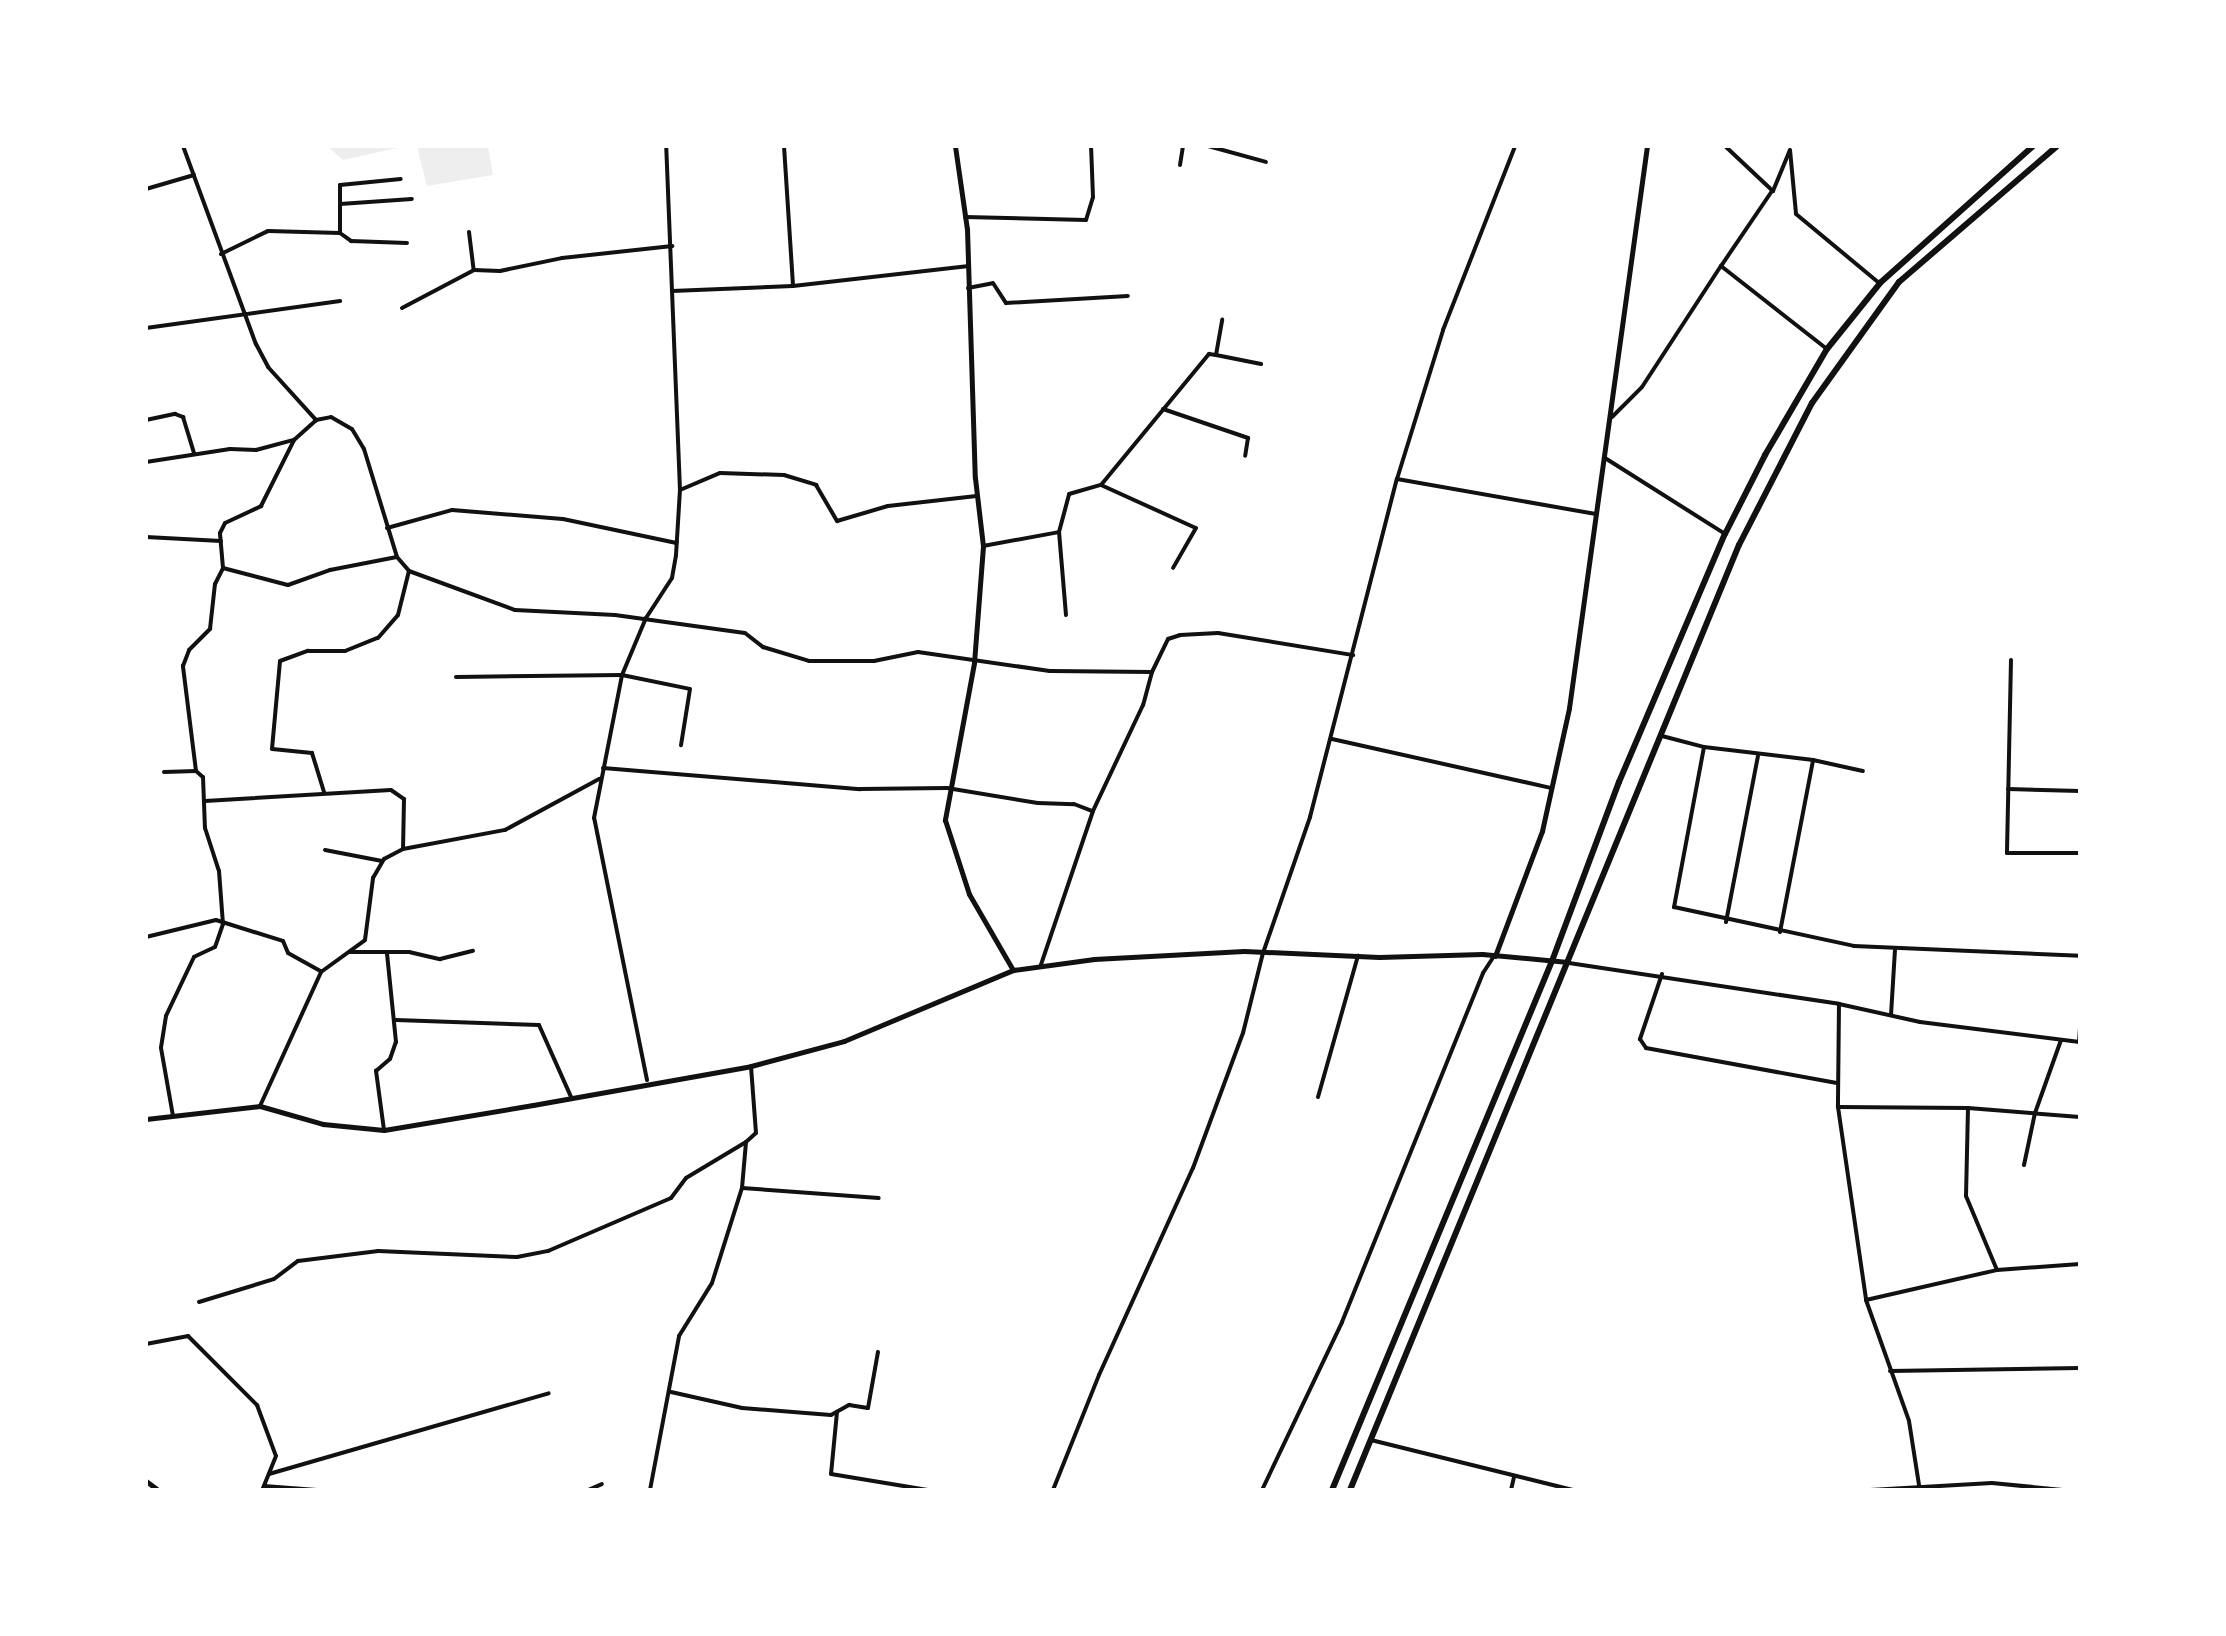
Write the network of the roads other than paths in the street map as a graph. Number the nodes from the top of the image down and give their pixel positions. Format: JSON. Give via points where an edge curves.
{"nodes":[{"id":1,"x":183,"y":146,"type":"edge"},
{"id":2,"x":666,"y":146,"type":"edge"},
{"id":3,"x":784,"y":146,"type":"edge"},
{"id":4,"x":955,"y":146,"type":"edge"},
{"id":5,"x":1091,"y":146,"type":"edge"},
{"id":6,"x":1183,"y":146,"type":"edge"},
{"id":7,"x":1208,"y":146,"type":"edge"},
{"id":8,"x":1515,"y":146,"type":"edge"},
{"id":9,"x":1647,"y":146,"type":"edge"},
{"id":10,"x":1725,"y":146,"type":"edge"},
{"id":11,"x":2033,"y":146,"type":"edge"},
{"id":12,"x":2057,"y":146,"type":"edge"},
{"id":13,"x":1791,"y":148,"type":"edge"},
{"id":14,"x":1266,"y":162,"type":"dead end"},
{"id":15,"x":1180,"y":165,"type":"dead end"},
{"id":16,"x":194,"y":175,"type":"junction"},
{"id":17,"x":401,"y":179,"type":"dead end"},
{"id":18,"x":146,"y":189,"type":"edge"},
{"id":19,"x":1773,"y":191,"type":"junction"},
{"id":20,"x":412,"y":199,"type":"dead end"},
{"id":21,"x":340,"y":204,"type":"junction"},
{"id":22,"x":965,"y":217,"type":"junction"},
{"id":23,"x":469,"y":232,"type":"dead end"},
{"id":24,"x":340,"y":233,"type":"junction"},
{"id":25,"x":407,"y":243,"type":"dead end"},
{"id":26,"x":672,"y":246,"type":"junction"},
{"id":27,"x":221,"y":254,"type":"junction"},
{"id":28,"x":969,"y":266,"type":"junction"},
{"id":29,"x":1721,"y":266,"type":"junction"},
{"id":30,"x":474,"y":270,"type":"junction"},
{"id":31,"x":1880,"y":283,"type":"junction"},
{"id":32,"x":793,"y":286,"type":"junction"},
{"id":33,"x":968,"y":288,"type":"junction"},
{"id":34,"x":672,"y":291,"type":"junction"},
{"id":35,"x":1128,"y":296,"type":"dead end"},
{"id":36,"x":340,"y":301,"type":"dead end"},
{"id":37,"x":402,"y":308,"type":"dead end"},
{"id":38,"x":242,"y":313,"type":"junction"},
{"id":39,"x":1222,"y":320,"type":"dead end"},
{"id":40,"x":146,"y":328,"type":"edge"},
{"id":41,"x":1827,"y":349,"type":"junction"},
{"id":42,"x":1216,"y":355,"type":"junction"},
{"id":43,"x":1261,"y":364,"type":"dead end"},
{"id":44,"x":1163,"y":409,"type":"junction"},
{"id":45,"x":1612,"y":417,"type":"junction"},
{"id":46,"x":146,"y":420,"type":"edge"},
{"id":47,"x":316,"y":420,"type":"junction"},
{"id":48,"x":294,"y":440,"type":"junction"},
{"id":49,"x":194,"y":453,"type":"junction"},
{"id":50,"x":1245,"y":456,"type":"dead end"},
{"id":51,"x":1605,"y":458,"type":"junction"},
{"id":52,"x":146,"y":462,"type":"edge"},
{"id":53,"x":1397,"y":479,"type":"junction"},
{"id":54,"x":1101,"y":485,"type":"junction"},
{"id":55,"x":680,"y":490,"type":"junction"},
{"id":56,"x":976,"y":496,"type":"junction"},
{"id":57,"x":1596,"y":514,"type":"junction"},
{"id":58,"x":387,"y":528,"type":"junction"},
{"id":59,"x":1059,"y":532,"type":"junction"},
{"id":60,"x":1725,"y":534,"type":"junction"},
{"id":61,"x":146,"y":537,"type":"edge"},
{"id":62,"x":221,"y":541,"type":"junction"},
{"id":63,"x":677,"y":543,"type":"junction"},
{"id":64,"x":983,"y":546,"type":"junction"},
{"id":65,"x":397,"y":557,"type":"junction"},
{"id":66,"x":223,"y":568,"type":"junction"},
{"id":67,"x":1173,"y":568,"type":"dead end"},
{"id":68,"x":409,"y":571,"type":"junction"},
{"id":69,"x":1066,"y":615,"type":"dead end"},
{"id":70,"x":646,"y":618,"type":"junction"},
{"id":71,"x":1353,"y":655,"type":"junction"},
{"id":72,"x":2011,"y":660,"type":"dead end"},
{"id":73,"x":974,"y":663,"type":"junction"},
{"id":74,"x":1152,"y":672,"type":"junction"},
{"id":75,"x":622,"y":675,"type":"junction"},
{"id":76,"x":456,"y":677,"type":"dead end"},
{"id":77,"x":1662,"y":736,"type":"junction"},
{"id":78,"x":1332,"y":739,"type":"junction"},
{"id":79,"x":681,"y":745,"type":"dead end"},
{"id":80,"x":1704,"y":747,"type":"junction"},
{"id":81,"x":1758,"y":756,"type":"junction"},
{"id":82,"x":1813,"y":760,"type":"junction"},
{"id":83,"x":603,"y":768,"type":"junction"},
{"id":84,"x":196,"y":771,"type":"junction"},
{"id":85,"x":1863,"y":771,"type":"dead end"},
{"id":86,"x":164,"y":772,"type":"dead end"},
{"id":87,"x":599,"y":779,"type":"junction"},
{"id":88,"x":947,"y":788,"type":"junction"},
{"id":89,"x":1552,"y":788,"type":"junction"},
{"id":90,"x":2008,"y":789,"type":"junction"},
{"id":91,"x":2080,"y":791,"type":"edge"},
{"id":92,"x":324,"y":792,"type":"junction"},
{"id":93,"x":204,"y":801,"type":"junction"},
{"id":94,"x":1093,"y":811,"type":"junction"},
{"id":95,"x":403,"y":849,"type":"junction"},
{"id":96,"x":325,"y":850,"type":"dead end"},
{"id":97,"x":2080,"y":853,"type":"edge"},
{"id":98,"x":382,"y":861,"type":"junction"},
{"id":99,"x":1726,"y":922,"type":"junction"},
{"id":100,"x":223,"y":924,"type":"junction"},
{"id":101,"x":1780,"y":932,"type":"junction"},
{"id":102,"x":146,"y":937,"type":"edge"},
{"id":103,"x":1895,"y":950,"type":"junction"},
{"id":104,"x":473,"y":951,"type":"dead end"},
{"id":105,"x":350,"y":952,"type":"junction"},
{"id":106,"x":1263,"y":953,"type":"junction"},
{"id":107,"x":387,"y":954,"type":"junction"},
{"id":108,"x":1358,"y":956,"type":"junction"},
{"id":109,"x":1494,"y":956,"type":"junction"},
{"id":110,"x":2080,"y":956,"type":"edge"},
{"id":111,"x":1552,"y":961,"type":"junction"},
{"id":112,"x":1569,"y":963,"type":"junction"},
{"id":113,"x":1040,"y":968,"type":"junction"},
{"id":114,"x":1013,"y":970,"type":"junction"},
{"id":115,"x":321,"y":972,"type":"junction"},
{"id":116,"x":1662,"y":974,"type":"junction"},
{"id":117,"x":1839,"y":1004,"type":"junction"},
{"id":118,"x":1891,"y":1016,"type":"junction"},
{"id":119,"x":396,"y":1020,"type":"junction"},
{"id":120,"x":2080,"y":1029,"type":"edge"},
{"id":121,"x":2061,"y":1040,"type":"junction"},
{"id":122,"x":2080,"y":1042,"type":"edge"},
{"id":123,"x":751,"y":1066,"type":"junction"},
{"id":124,"x":647,"y":1080,"type":"junction"},
{"id":125,"x":1838,"y":1083,"type":"junction"},
{"id":126,"x":571,"y":1097,"type":"junction"},
{"id":127,"x":1318,"y":1097,"type":"dead end"},
{"id":128,"x":260,"y":1106,"type":"junction"},
{"id":129,"x":1838,"y":1107,"type":"junction"},
{"id":130,"x":1968,"y":1108,"type":"junction"},
{"id":131,"x":2035,"y":1113,"type":"junction"},
{"id":132,"x":173,"y":1116,"type":"junction"},
{"id":133,"x":2080,"y":1117,"type":"edge"},
{"id":134,"x":146,"y":1119,"type":"edge"},
{"id":135,"x":384,"y":1130,"type":"junction"},
{"id":136,"x":746,"y":1142,"type":"junction"},
{"id":137,"x":2024,"y":1165,"type":"dead end"},
{"id":138,"x":742,"y":1188,"type":"junction"},
{"id":139,"x":879,"y":1198,"type":"dead end"},
{"id":140,"x":2080,"y":1264,"type":"edge"},
{"id":141,"x":1997,"y":1270,"type":"junction"},
{"id":142,"x":1866,"y":1300,"type":"junction"},
{"id":143,"x":199,"y":1302,"type":"dead end"},
{"id":144,"x":146,"y":1344,"type":"edge"},
{"id":145,"x":878,"y":1352,"type":"dead end"},
{"id":146,"x":2080,"y":1368,"type":"edge"},
{"id":147,"x":1890,"y":1371,"type":"junction"},
{"id":148,"x":671,"y":1392,"type":"junction"},
{"id":149,"x":549,"y":1393,"type":"dead end"},
{"id":150,"x":837,"y":1412,"type":"junction"},
{"id":151,"x":1371,"y":1440,"type":"junction"},
{"id":152,"x":269,"y":1474,"type":"junction"},
{"id":153,"x":1514,"y":1476,"type":"junction"},
{"id":154,"x":146,"y":1481,"type":"edge"},
{"id":155,"x":1992,"y":1483,"type":"junction"},
{"id":156,"x":602,"y":1484,"type":"dead end"},
{"id":157,"x":1919,"y":1485,"type":"junction"},
{"id":158,"x":263,"y":1488,"type":"edge"},
{"id":159,"x":158,"y":1490,"type":"edge"},
{"id":160,"x":317,"y":1490,"type":"edge"},
{"id":161,"x":588,"y":1490,"type":"edge"},
{"id":162,"x":650,"y":1490,"type":"edge"},
{"id":163,"x":928,"y":1490,"type":"edge"},
{"id":164,"x":1053,"y":1490,"type":"edge"},
{"id":165,"x":1262,"y":1490,"type":"edge"},
{"id":166,"x":1332,"y":1490,"type":"edge"},
{"id":167,"x":1350,"y":1490,"type":"edge"},
{"id":168,"x":1511,"y":1490,"type":"edge"},
{"id":169,"x":1573,"y":1490,"type":"edge"},
{"id":170,"x":1870,"y":1490,"type":"edge"},
{"id":171,"x":1993,"y":1490,"type":"edge"},
{"id":172,"x":2063,"y":1490,"type":"edge"}],
"edges":[{"from":1,"to":16,"type":"street"},
{"from":2,"to":26,"type":"street"},
{"from":3,"to":32,"type":"street"},
{"from":4,"to":22,"type":"main road"},
{"from":5,"to":22,"type":"street","via":[[1093,197],[1086,220]]},
{"from":6,"to":15,"type":"street"},
{"from":7,"to":14,"type":"street"},
{"from":8,"to":53,"type":"street","via":[[1443,330]]},
{"from":9,"to":45,"type":"main road"},
{"from":10,"to":19,"type":"street"},
{"from":11,"to":31,"type":"highway"},
{"from":12,"to":77,"type":"highway","via":[[1899,282],[1812,403],[1739,545]]},
{"from":13,"to":19,"type":"street"},
{"from":13,"to":31,"type":"street","via":[[1796,214]]},
{"from":16,"to":18,"type":"street"},
{"from":16,"to":27,"type":"street"},
{"from":17,"to":21,"type":"street","via":[[340,185]]},
{"from":19,"to":29,"type":"street"},
{"from":20,"to":21,"type":"street"},
{"from":21,"to":24,"type":"street"},
{"from":22,"to":28,"type":"main road"},
{"from":23,"to":30,"type":"street"},
{"from":24,"to":25,"type":"street","via":[[351,241]]},
{"from":24,"to":27,"type":"street","via":[[268,231]]},
{"from":26,"to":30,"type":"street","via":[[562,258],[529,268]]},
{"from":26,"to":34,"type":"street"},
{"from":27,"to":38,"type":"street"},
{"from":28,"to":32,"type":"street"},
{"from":28,"to":33,"type":"main road"},
{"from":29,"to":41,"type":"street"},
{"from":29,"to":45,"type":"street","via":[[1642,387]]},
{"from":30,"to":37,"type":"street"},
{"from":31,"to":41,"type":"highway"},
{"from":32,"to":34,"type":"street"},
{"from":33,"to":35,"type":"street","via":[[993,283],[1006,303]]},
{"from":33,"to":56,"type":"main road"},
{"from":34,"to":55,"type":"street"},
{"from":36,"to":38,"type":"street"},
{"from":38,"to":40,"type":"street"},
{"from":38,"to":47,"type":"street","via":[[268,367]]},
{"from":39,"to":42,"type":"street"},
{"from":41,"to":60,"type":"highway"},
{"from":42,"to":43,"type":"street"},
{"from":42,"to":44,"type":"street","via":[[1209,354]]},
{"from":44,"to":50,"type":"street","via":[[1248,438]]},
{"from":44,"to":54,"type":"street"},
{"from":45,"to":51,"type":"main road"},
{"from":46,"to":49,"type":"street","via":[[183,417]]},
{"from":47,"to":48,"type":"street"},
{"from":47,"to":58,"type":"street","via":[[331,417],[352,429],[364,449]]},
{"from":48,"to":49,"type":"street","via":[[256,450]]},
{"from":48,"to":62,"type":"street","via":[[261,506],[225,523]]},
{"from":49,"to":52,"type":"street"},
{"from":51,"to":57,"type":"main road"},
{"from":51,"to":60,"type":"street"},
{"from":53,"to":57,"type":"street"},
{"from":53,"to":71,"type":"street"},
{"from":54,"to":59,"type":"street","via":[[1069,494]]},
{"from":54,"to":67,"type":"street","via":[[1196,528]]},
{"from":55,"to":56,"type":"street","via":[[720,473],[784,475],[816,485],[837,521],[888,506]]},
{"from":55,"to":63,"type":"street"},
{"from":56,"to":64,"type":"main road"},
{"from":57,"to":89,"type":"main road","via":[[1569,708]]},
{"from":58,"to":63,"type":"street","via":[[452,510],[563,519]]},
{"from":58,"to":65,"type":"street"},
{"from":59,"to":64,"type":"street"},
{"from":59,"to":69,"type":"street"},
{"from":60,"to":111,"type":"highway","via":[[1619,782]]},
{"from":61,"to":62,"type":"street"},
{"from":62,"to":66,"type":"street"},
{"from":63,"to":70,"type":"street","via":[[672,578]]},
{"from":64,"to":73,"type":"main road"},
{"from":65,"to":66,"type":"street","via":[[330,570],[288,585]]},
{"from":65,"to":68,"type":"street"},
{"from":66,"to":84,"type":"street","via":[[215,584],[210,629],[189,650],[183,666]]},
{"from":68,"to":70,"type":"street","via":[[515,610]]},
{"from":68,"to":92,"type":"street","via":[[398,615],[378,638],[345,651],[308,651],[280,661],[272,749],[312,753]]},
{"from":70,"to":73,"type":"street","via":[[745,633],[763,647],[809,661],[874,661],[918,652]]},
{"from":70,"to":75,"type":"street"},
{"from":71,"to":74,"type":"street","via":[[1218,633],[1180,635],[1168,639]]},
{"from":71,"to":78,"type":"street"},
{"from":72,"to":90,"type":"street"},
{"from":73,"to":74,"type":"street","via":[[1050,671]]},
{"from":73,"to":88,"type":"main road"},
{"from":74,"to":94,"type":"street","via":[[1143,705]]},
{"from":75,"to":76,"type":"street"},
{"from":75,"to":79,"type":"street","via":[[690,689]]},
{"from":75,"to":83,"type":"street"},
{"from":77,"to":80,"type":"street"},
{"from":77,"to":112,"type":"highway"},
{"from":78,"to":89,"type":"street"},
{"from":78,"to":106,"type":"street"},
{"from":80,"to":81,"type":"street"},
{"from":80,"to":99,"type":"street","via":[[1674,907]]},
{"from":81,"to":82,"type":"street"},
{"from":81,"to":99,"type":"street"},
{"from":82,"to":85,"type":"street"},
{"from":82,"to":101,"type":"street"},
{"from":83,"to":87,"type":"street"},
{"from":83,"to":88,"type":"street","via":[[860,789]]},
{"from":84,"to":86,"type":"street"},
{"from":84,"to":93,"type":"street","via":[[203,777]]},
{"from":87,"to":95,"type":"street","via":[[505,830]]},
{"from":87,"to":124,"type":"street","via":[[594,818]]},
{"from":88,"to":94,"type":"street"},
{"from":88,"to":114,"type":"main road","via":[[945,820],[969,894]]},
{"from":89,"to":109,"type":"main road","via":[[1542,831]]},
{"from":90,"to":91,"type":"street"},
{"from":90,"to":97,"type":"street","via":[[2007,853]]},
{"from":92,"to":93,"type":"street"},
{"from":92,"to":95,"type":"street","via":[[400,793],[406,814]]},
{"from":93,"to":100,"type":"street"},
{"from":94,"to":113,"type":"street"},
{"from":95,"to":98,"type":"street"},
{"from":96,"to":98,"type":"street"},
{"from":98,"to":105,"type":"street","via":[[373,878],[365,940]]},
{"from":99,"to":101,"type":"street"},
{"from":100,"to":102,"type":"street","via":[[202,920]]},
{"from":100,"to":115,"type":"street","via":[[283,941],[288,953]]},
{"from":100,"to":132,"type":"street","via":[[215,947],[194,957],[166,1016],[161,1048]]},
{"from":101,"to":103,"type":"street"},
{"from":103,"to":110,"type":"street"},
{"from":103,"to":118,"type":"street"},
{"from":104,"to":107,"type":"street","via":[[440,959],[409,952]]},
{"from":105,"to":107,"type":"street"},
{"from":105,"to":115,"type":"street"},
{"from":106,"to":108,"type":"main road"},
{"from":106,"to":113,"type":"main road","via":[[1108,958]]},
{"from":106,"to":164,"type":"street","via":[[1243,1033],[1199,1155],[1104,1362]]},
{"from":107,"to":119,"type":"street"},
{"from":108,"to":109,"type":"main road"},
{"from":108,"to":127,"type":"street"},
{"from":109,"to":111,"type":"main road"},
{"from":109,"to":165,"type":"street","via":[[1342,1322]]},
{"from":111,"to":112,"type":"main road"},
{"from":111,"to":166,"type":"highway"},
{"from":112,"to":116,"type":"street"},
{"from":112,"to":151,"type":"highway"},
{"from":113,"to":114,"type":"main road"},
{"from":114,"to":123,"type":"main road","via":[[844,1041]]},
{"from":115,"to":128,"type":"street"},
{"from":116,"to":117,"type":"street"},
{"from":116,"to":125,"type":"street","via":[[1640,1039],[1646,1048]]},
{"from":117,"to":118,"type":"street"},
{"from":117,"to":125,"type":"street"},
{"from":118,"to":121,"type":"street"},
{"from":119,"to":126,"type":"street","via":[[539,1025]]},
{"from":119,"to":135,"type":"street","via":[[390,1059],[376,1071]]},
{"from":120,"to":122,"type":"street"},
{"from":121,"to":122,"type":"street"},
{"from":121,"to":131,"type":"street"},
{"from":123,"to":124,"type":"main road"},
{"from":123,"to":136,"type":"street","via":[[756,1133]]},
{"from":124,"to":126,"type":"main road"},
{"from":125,"to":129,"type":"street"},
{"from":126,"to":135,"type":"main road"},
{"from":128,"to":132,"type":"main road"},
{"from":128,"to":135,"type":"main road","via":[[323,1124]]},
{"from":129,"to":130,"type":"street"},
{"from":129,"to":142,"type":"street"},
{"from":130,"to":131,"type":"street"},
{"from":130,"to":141,"type":"street","via":[[1966,1196]]},
{"from":131,"to":133,"type":"street"},
{"from":131,"to":137,"type":"street"},
{"from":132,"to":134,"type":"main road"},
{"from":136,"to":138,"type":"street"},
{"from":136,"to":143,"type":"street","via":[[686,1178],[671,1198],[548,1251],[517,1257],[378,1251],[298,1261],[274,1279]]},
{"from":138,"to":139,"type":"street"},
{"from":138,"to":148,"type":"street","via":[[712,1283],[679,1336]]},
{"from":140,"to":141,"type":"street"},
{"from":141,"to":142,"type":"street"},
{"from":142,"to":147,"type":"street"},
{"from":144,"to":152,"type":"street","via":[[188,1336],[257,1405],[276,1456]]},
{"from":145,"to":150,"type":"street","via":[[868,1408],[849,1405]]},
{"from":146,"to":147,"type":"street"},
{"from":147,"to":157,"type":"street","via":[[1909,1421]]},
{"from":148,"to":150,"type":"street","via":[[742,1408]]},
{"from":148,"to":162,"type":"street"},
{"from":149,"to":152,"type":"street"},
{"from":150,"to":163,"type":"street","via":[[831,1474]]},
{"from":151,"to":153,"type":"street"},
{"from":151,"to":167,"type":"highway"},
{"from":152,"to":158,"type":"street"},
{"from":153,"to":168,"type":"street"},
{"from":153,"to":169,"type":"street"},
{"from":154,"to":159,"type":"main road"},
{"from":155,"to":157,"type":"street"},
{"from":155,"to":171,"type":"street"},
{"from":155,"to":172,"type":"street"},
{"from":156,"to":161,"type":"street"},
{"from":157,"to":170,"type":"street"},
{"from":158,"to":160,"type":"street"}]}
